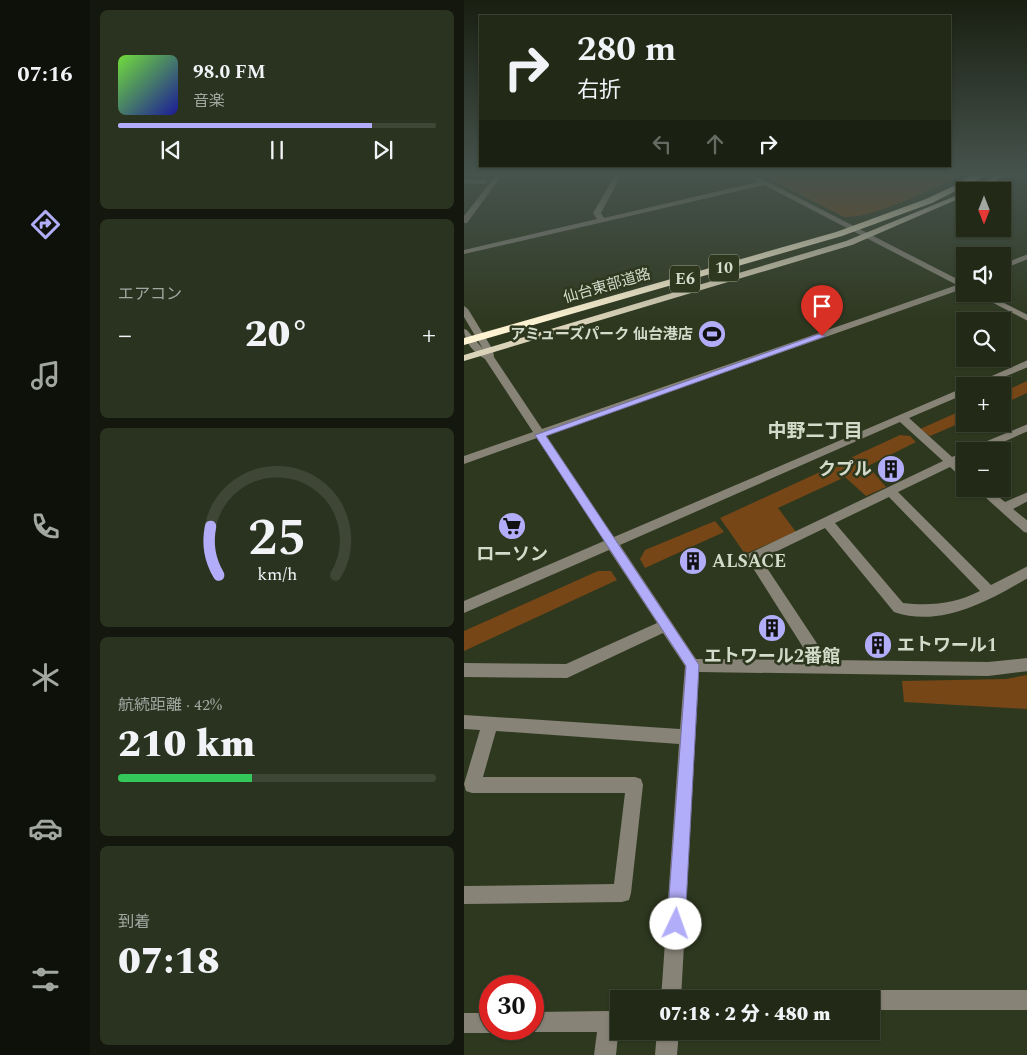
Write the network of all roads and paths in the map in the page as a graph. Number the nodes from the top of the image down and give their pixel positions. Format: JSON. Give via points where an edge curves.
{"nodes":[{"id":1,"x":581,"y":224,"type":"edge"},
{"id":2,"x":591,"y":224,"type":"edge"},
{"id":3,"x":842,"y":224,"type":"edge"},
{"id":4,"x":863,"y":224,"type":"edge"},
{"id":5,"x":865,"y":224,"type":"edge"},
{"id":6,"x":887,"y":224,"type":"edge"},
{"id":7,"x":894,"y":224,"type":"edge"},
{"id":8,"x":851,"y":229,"type":"junction"},
{"id":9,"x":868,"y":236,"type":"junction"},
{"id":10,"x":464,"y":254,"type":"edge"},
{"id":11,"x":1027,"y":256,"type":"edge"},
{"id":12,"x":1011,"y":263,"type":"edge"},
{"id":13,"x":956,"y":280,"type":"edge"},
{"id":14,"x":956,"y":288,"type":"edge"},
{"id":15,"x":995,"y":302,"type":"edge"},
{"id":16,"x":464,"y":309,"type":"edge"},
{"id":17,"x":1027,"y":319,"type":"edge"},
{"id":18,"x":478,"y":334,"type":"junction"},
{"id":19,"x":465,"y":338,"type":"edge"},
{"id":20,"x":464,"y":350,"type":"edge"},
{"id":21,"x":486,"y":353,"type":"junction"},
{"id":22,"x":464,"y":358,"type":"edge"},
{"id":23,"x":1027,"y":363,"type":"edge"},
{"id":24,"x":995,"y":377,"type":"edge"},
{"id":25,"x":956,"y":394,"type":"edge"},
{"id":26,"x":902,"y":418,"type":"junction"},
{"id":27,"x":1027,"y":426,"type":"edge"},
{"id":28,"x":540,"y":435,"type":"junction"},
{"id":29,"x":993,"y":442,"type":"edge"},
{"id":30,"x":464,"y":460,"type":"edge"},
{"id":31,"x":956,"y":460,"type":"edge"},
{"id":32,"x":951,"y":462,"type":"junction"},
{"id":33,"x":956,"y":466,"type":"edge"},
{"id":34,"x":890,"y":491,"type":"junction"},
{"id":35,"x":1027,"y":496,"type":"edge"},
{"id":36,"x":991,"y":497,"type":"edge"},
{"id":37,"x":1004,"y":508,"type":"junction"},
{"id":38,"x":827,"y":522,"type":"junction"},
{"id":39,"x":1027,"y":529,"type":"edge"},
{"id":40,"x":613,"y":542,"type":"junction"},
{"id":41,"x":1027,"y":571,"type":"edge"},
{"id":42,"x":989,"y":592,"type":"junction"},
{"id":43,"x":464,"y":607,"type":"edge"},
{"id":44,"x":666,"y":625,"type":"junction"},
{"id":45,"x":1027,"y":664,"type":"edge"},
{"id":46,"x":692,"y":665,"type":"junction"},
{"id":47,"x":823,"y":666,"type":"junction"},
{"id":48,"x":464,"y":670,"type":"edge"},
{"id":49,"x":464,"y":722,"type":"edge"},
{"id":50,"x":490,"y":724,"type":"junction"},
{"id":51,"x":687,"y":737,"type":"junction"},
{"id":52,"x":464,"y":895,"type":"edge"},
{"id":53,"x":672,"y":990,"type":"edge"},
{"id":54,"x":880,"y":1000,"type":"edge"},
{"id":55,"x":1027,"y":1000,"type":"edge"},
{"id":56,"x":479,"y":1022,"type":"edge"},
{"id":57,"x":544,"y":1022,"type":"edge"},
{"id":58,"x":464,"y":1023,"type":"edge"},
{"id":59,"x":667,"y":1040,"type":"edge"},
{"id":60,"x":605,"y":1055,"type":"edge"},
{"id":61,"x":666,"y":1055,"type":"edge"}],
"edges":[{"from":1,"to":10,"type":"street"},
{"from":2,"to":10,"type":"street"},
{"from":3,"to":8,"type":"street"},
{"from":4,"to":8,"type":"main road","number":"10"},
{"from":5,"to":19,"type":"highway","name":"仙台東部道路","number":"E6","via":[[776,254]]},
{"from":6,"to":20,"type":"highway","name":"仙台東部道路","number":"E6"},
{"from":7,"to":9,"type":"main road","number":"10"},
{"from":8,"to":9,"type":"street"},
{"from":8,"to":18,"type":"main road","number":"10","via":[[756,259]]},
{"from":9,"to":13,"type":"street"},
{"from":9,"to":21,"type":"main road","number":"10"},
{"from":11,"to":12,"type":"street"},
{"from":14,"to":28,"type":"street"},
{"from":15,"to":17,"type":"street"},
{"from":16,"to":18,"type":"street"},
{"from":18,"to":19,"type":"main road","number":"10"},
{"from":18,"to":21,"type":"street"},
{"from":19,"to":21,"type":"street"},
{"from":21,"to":22,"type":"main road","number":"10"},
{"from":21,"to":28,"type":"street"},
{"from":23,"to":24,"type":"street"},
{"from":25,"to":26,"type":"street"},
{"from":26,"to":32,"type":"street"},
{"from":26,"to":40,"type":"street"},
{"from":27,"to":29,"type":"street"},
{"from":28,"to":30,"type":"street"},
{"from":28,"to":40,"type":"street"},
{"from":31,"to":32,"type":"street"},
{"from":32,"to":33,"type":"street"},
{"from":32,"to":34,"type":"street"},
{"from":34,"to":38,"type":"street"},
{"from":34,"to":42,"type":"street"},
{"from":35,"to":37,"type":"street"},
{"from":36,"to":37,"type":"street"},
{"from":37,"to":39,"type":"street"},
{"from":38,"to":42,"type":"street","via":[[899,608],[950,608]]},
{"from":38,"to":47,"type":"street","via":[[753,557]]},
{"from":40,"to":43,"type":"street"},
{"from":40,"to":44,"type":"street"},
{"from":41,"to":42,"type":"street"},
{"from":44,"to":46,"type":"street"},
{"from":44,"to":48,"type":"street","via":[[567,671]]},
{"from":45,"to":47,"type":"street","via":[[988,669]]},
{"from":46,"to":47,"type":"street"},
{"from":46,"to":51,"type":"street"},
{"from":49,"to":50,"type":"street"},
{"from":50,"to":51,"type":"street"},
{"from":50,"to":52,"type":"street","via":[[472,785],[635,784],[622,893]]},
{"from":51,"to":53,"type":"street"},
{"from":54,"to":55,"type":"street"},
{"from":56,"to":58,"type":"street"},
{"from":57,"to":60,"type":"street","via":[[609,1022]]},
{"from":59,"to":61,"type":"street"}]}
